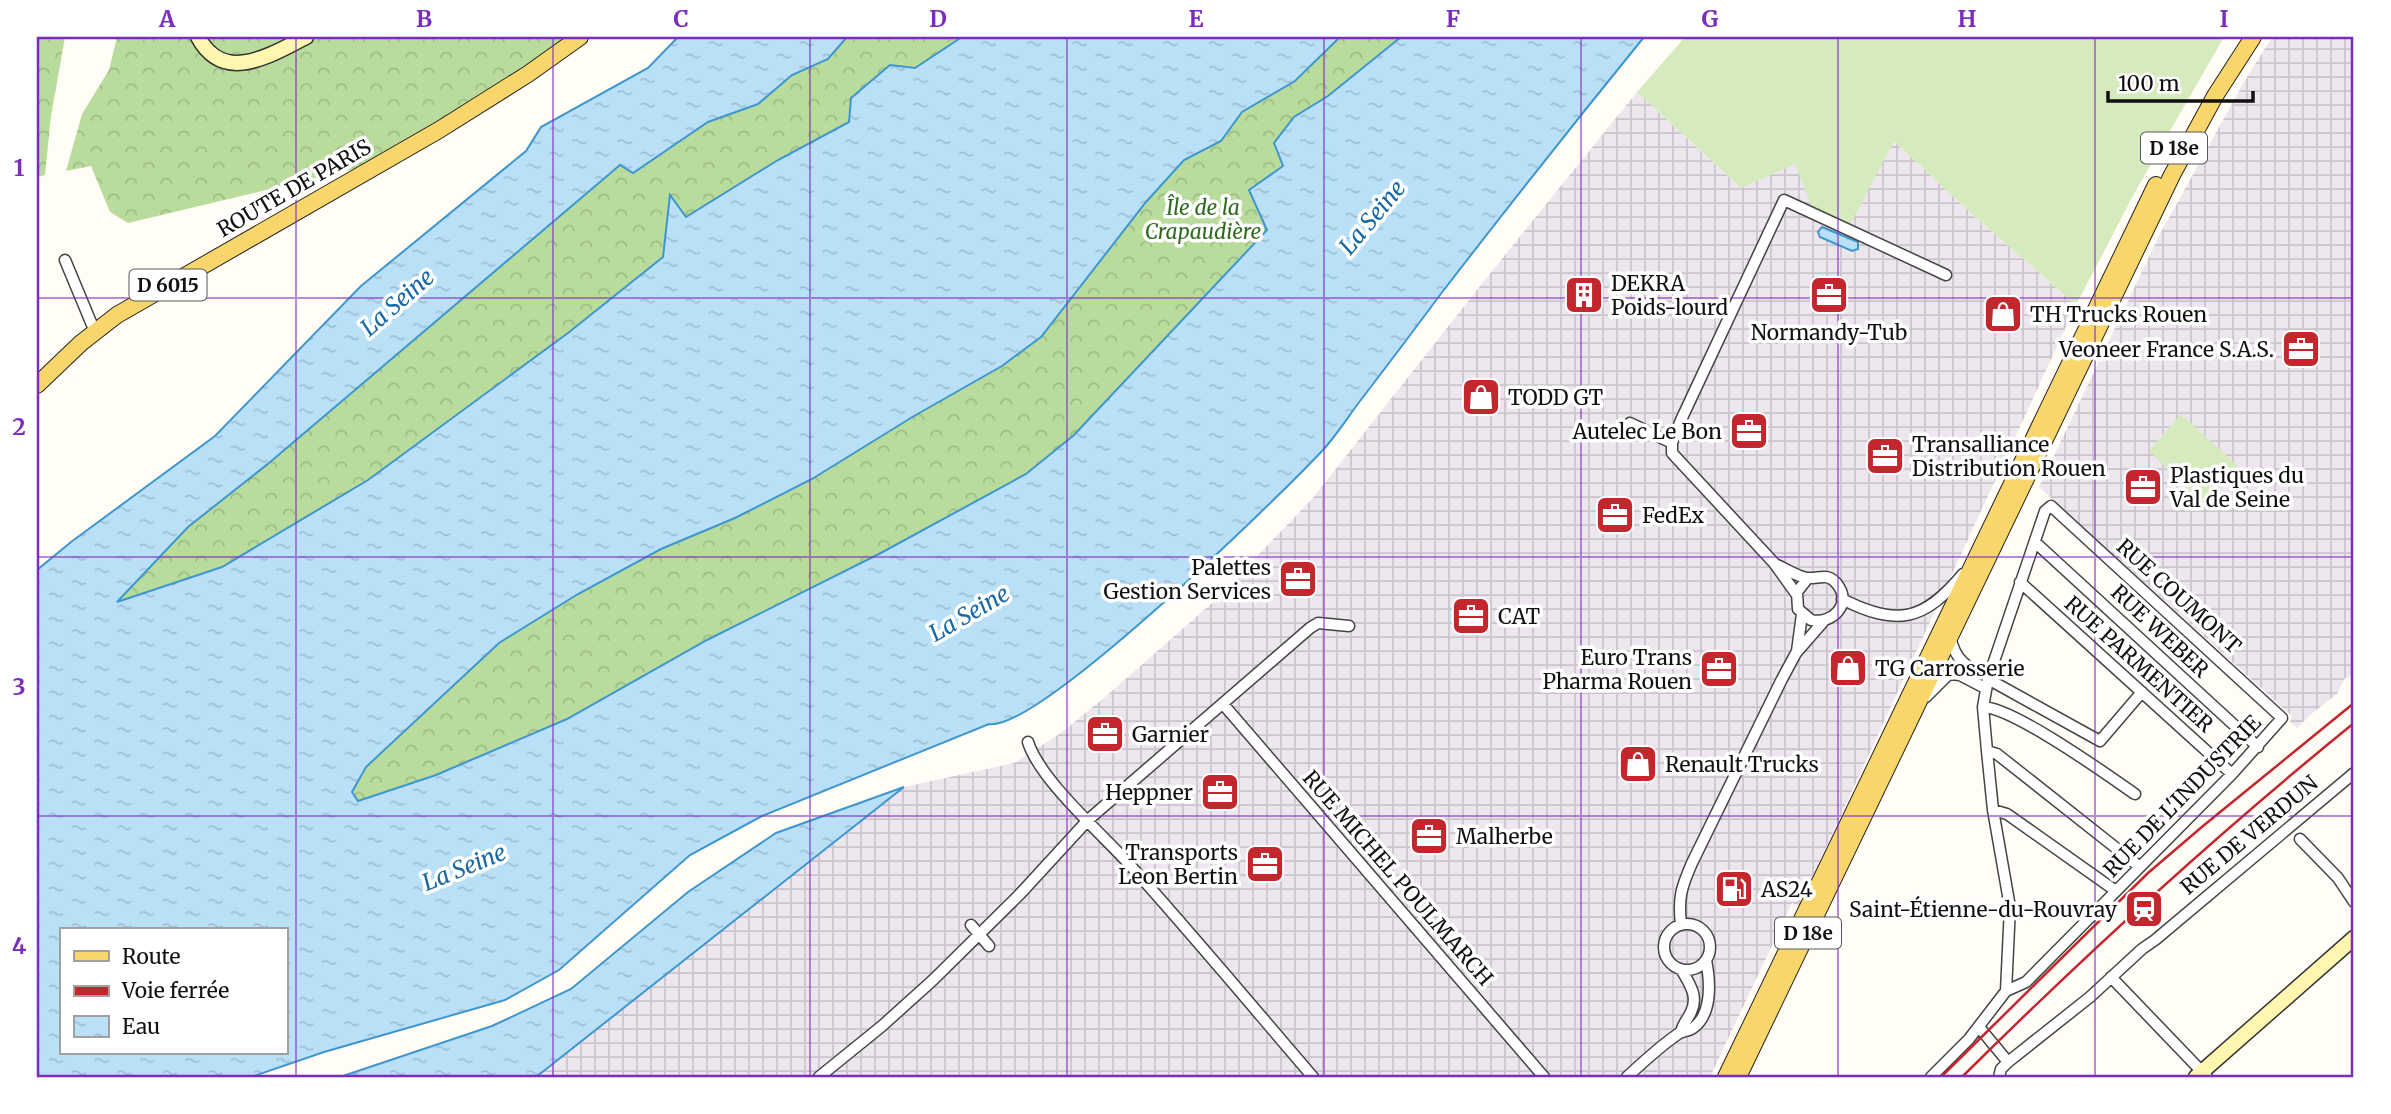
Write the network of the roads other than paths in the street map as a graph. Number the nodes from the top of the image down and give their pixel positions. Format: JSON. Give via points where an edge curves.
{"nodes":[{"id":1,"x":198,"y":37,"type":"edge"},
{"id":2,"x":306,"y":37,"type":"edge"},
{"id":3,"x":580,"y":37,"type":"edge"},
{"id":4,"x":2240,"y":37,"type":"edge"},
{"id":5,"x":2253,"y":37,"type":"edge"},
{"id":6,"x":65,"y":260,"type":"dead end"},
{"id":7,"x":1946,"y":275,"type":"dead end"},
{"id":8,"x":95,"y":332,"type":"junction"},
{"id":9,"x":37,"y":385,"type":"edge"},
{"id":10,"x":1630,"y":423,"type":"dead end"},
{"id":11,"x":1672,"y":443,"type":"junction"},
{"id":12,"x":2036,"y":543,"type":"junction"},
{"id":13,"x":1774,"y":563,"type":"junction"},
{"id":14,"x":1971,"y":564,"type":"junction"},
{"id":15,"x":1808,"y":578,"type":"junction"},
{"id":16,"x":2020,"y":582,"type":"junction"},
{"id":17,"x":1797,"y":595,"type":"junction"},
{"id":18,"x":1842,"y":599,"type":"junction"},
{"id":19,"x":1802,"y":614,"type":"junction"},
{"id":20,"x":1823,"y":622,"type":"junction"},
{"id":21,"x":1349,"y":626,"type":"dead end"},
{"id":22,"x":1950,"y":636,"type":"junction"},
{"id":23,"x":1796,"y":653,"type":"junction"},
{"id":24,"x":1988,"y":681,"type":"junction"},
{"id":25,"x":2141,"y":692,"type":"junction"},
{"id":26,"x":1223,"y":704,"type":"junction"},
{"id":27,"x":1983,"y":707,"type":"junction"},
{"id":28,"x":1916,"y":710,"type":"junction"},
{"id":29,"x":2282,"y":718,"type":"joint"},
{"id":30,"x":1028,"y":742,"type":"dead end"},
{"id":31,"x":2258,"y":747,"type":"junction"},
{"id":32,"x":1987,"y":751,"type":"junction"},
{"id":33,"x":2354,"y":773,"type":"edge"},
{"id":34,"x":2232,"y":774,"type":"junction"},
{"id":35,"x":2135,"y":794,"type":"dead end"},
{"id":36,"x":1993,"y":810,"type":"junction"},
{"id":37,"x":1088,"y":820,"type":"junction"},
{"id":38,"x":2300,"y":839,"type":"dead end"},
{"id":39,"x":2140,"y":867,"type":"junction"},
{"id":40,"x":2116,"y":891,"type":"junction"},
{"id":41,"x":2354,"y":902,"type":"edge"},
{"id":42,"x":971,"y":925,"type":"dead end"},
{"id":43,"x":1681,"y":925,"type":"junction"},
{"id":44,"x":980,"y":936,"type":"junction"},
{"id":45,"x":2354,"y":938,"type":"edge"},
{"id":46,"x":989,"y":946,"type":"dead end"},
{"id":47,"x":1706,"y":960,"type":"junction"},
{"id":48,"x":1681,"y":969,"type":"junction"},
{"id":49,"x":2111,"y":977,"type":"junction"},
{"id":50,"x":2006,"y":991,"type":"junction"},
{"id":51,"x":1979,"y":1027,"type":"junction"},
{"id":52,"x":1681,"y":1032,"type":"junction"},
{"id":53,"x":1645,"y":1060,"type":"junction"},
{"id":54,"x":2008,"y":1062,"type":"junction"},
{"id":55,"x":2201,"y":1075,"type":"edge"},
{"id":56,"x":819,"y":1077,"type":"edge"},
{"id":57,"x":1313,"y":1077,"type":"edge"},
{"id":58,"x":1544,"y":1077,"type":"edge"},
{"id":59,"x":1616,"y":1077,"type":"edge"},
{"id":60,"x":1627,"y":1077,"type":"edge"},
{"id":61,"x":1726,"y":1077,"type":"edge"},
{"id":62,"x":1738,"y":1077,"type":"edge"},
{"id":63,"x":1931,"y":1077,"type":"edge"},
{"id":64,"x":1999,"y":1077,"type":"edge"}],
"edges":[{"from":1,"to":2,"type":"street","via":[[213,57],[245,63]]},
{"from":3,"to":8,"type":"main road","name":"ROUTE DE PARIS","number":"D 6015","via":[[439,130],[193,270]]},
{"from":4,"to":14,"type":"main road","number":"D 18e","via":[[2168,160]]},
{"from":5,"to":22,"type":"main road","number":"D 18e","via":[[2172,175]]},
{"from":6,"to":8,"type":"street"},
{"from":7,"to":11,"type":"street","via":[[1784,200]]},
{"from":8,"to":9,"type":"main road","name":"ROUTE DE PARIS","number":"D 6015"},
{"from":10,"to":11,"type":"street"},
{"from":11,"to":13,"type":"street","via":[[1675,458]]},
{"from":12,"to":16,"type":"street"},
{"from":12,"to":29,"type":"street","name":"RUE COUMONT","via":[[2049,506]]},
{"from":12,"to":31,"type":"street","name":"RUE WEBER"},
{"from":13,"to":15,"type":"street"},
{"from":13,"to":17,"type":"street"},
{"from":14,"to":18,"type":"street","via":[[1941,599],[1912,616],[1885,616]]},
{"from":14,"to":61,"type":"main road","number":"D 18e"},
{"from":15,"to":17,"type":"street"},
{"from":15,"to":18,"type":"street","via":[[1820,575],[1831,579],[1840,587]]},
{"from":16,"to":24,"type":"street"},
{"from":16,"to":25,"type":"street","name":"RUE PARMENTIER"},
{"from":17,"to":19,"type":"street"},
{"from":18,"to":20,"type":"street","via":[[1839,611]]},
{"from":19,"to":20,"type":"street"},
{"from":19,"to":23,"type":"street"},
{"from":20,"to":23,"type":"street"},
{"from":21,"to":26,"type":"street","via":[[1315,624]]},
{"from":22,"to":24,"type":"street","via":[[1958,658]]},
{"from":22,"to":28,"type":"main road","number":"D 18e"},
{"from":23,"to":43,"type":"street","via":[[1680,890]]},
{"from":24,"to":25,"type":"street","via":[[2100,741]]},
{"from":24,"to":27,"type":"street"},
{"from":24,"to":28,"type":"street","via":[[1949,674]]},
{"from":25,"to":34,"type":"street","name":"RUE PARMENTIER"},
{"from":26,"to":37,"type":"street"},
{"from":26,"to":58,"type":"street","name":"RUE MICHEL POULMARCH"},
{"from":27,"to":32,"type":"street"},
{"from":27,"to":35,"type":"street","via":[[2001,711]]},
{"from":28,"to":62,"type":"main road","number":"D 18e"},
{"from":29,"to":31,"type":"street","name":"RUE DE L'INDUSTRIE"},
{"from":30,"to":37,"type":"street","via":[[1031,754]]},
{"from":31,"to":34,"type":"street","name":"RUE DE L'INDUSTRIE"},
{"from":32,"to":36,"type":"street"},
{"from":32,"to":39,"type":"street","via":[[1997,754]]},
{"from":33,"to":49,"type":"street","name":"RUE DE VERDUN"},
{"from":34,"to":39,"type":"street","name":"RUE DE L'INDUSTRIE"},
{"from":36,"to":40,"type":"street","via":[[2007,814]]},
{"from":36,"to":50,"type":"street","via":[[2010,907]]},
{"from":37,"to":44,"type":"street"},
{"from":37,"to":57,"type":"street"},
{"from":38,"to":41,"type":"street"},
{"from":39,"to":40,"type":"street","name":"RUE DE L'INDUSTRIE"},
{"from":40,"to":50,"type":"street","name":"RUE DE L'INDUSTRIE","via":[[2026,982]]},
{"from":42,"to":44,"type":"street"},
{"from":43,"to":47,"type":"street","via":[[1695,925],[1706,933],[1710,948]]},
{"from":43,"to":48,"type":"street","via":[[1669,933],[1664,946],[1669,961]]},
{"from":44,"to":46,"type":"street"},
{"from":44,"to":56,"type":"street","via":[[902,1008],[839,1054]]},
{"from":45,"to":55,"type":"street"},
{"from":47,"to":48,"type":"street","via":[[1696,968]]},
{"from":47,"to":52,"type":"street","via":[[1708,999],[1693,1028]]},
{"from":48,"to":52,"type":"street","via":[[1694,996]]},
{"from":49,"to":54,"type":"street","name":"RUE DE VERDUN"},
{"from":49,"to":55,"type":"street"},
{"from":50,"to":51,"type":"street","name":"RUE DE L'INDUSTRIE"},
{"from":51,"to":54,"type":"street"},
{"from":51,"to":63,"type":"street","name":"RUE DE L'INDUSTRIE"},
{"from":52,"to":53,"type":"street"},
{"from":53,"to":59,"type":"street"},
{"from":53,"to":60,"type":"street"},
{"from":54,"to":64,"type":"street"}]}
